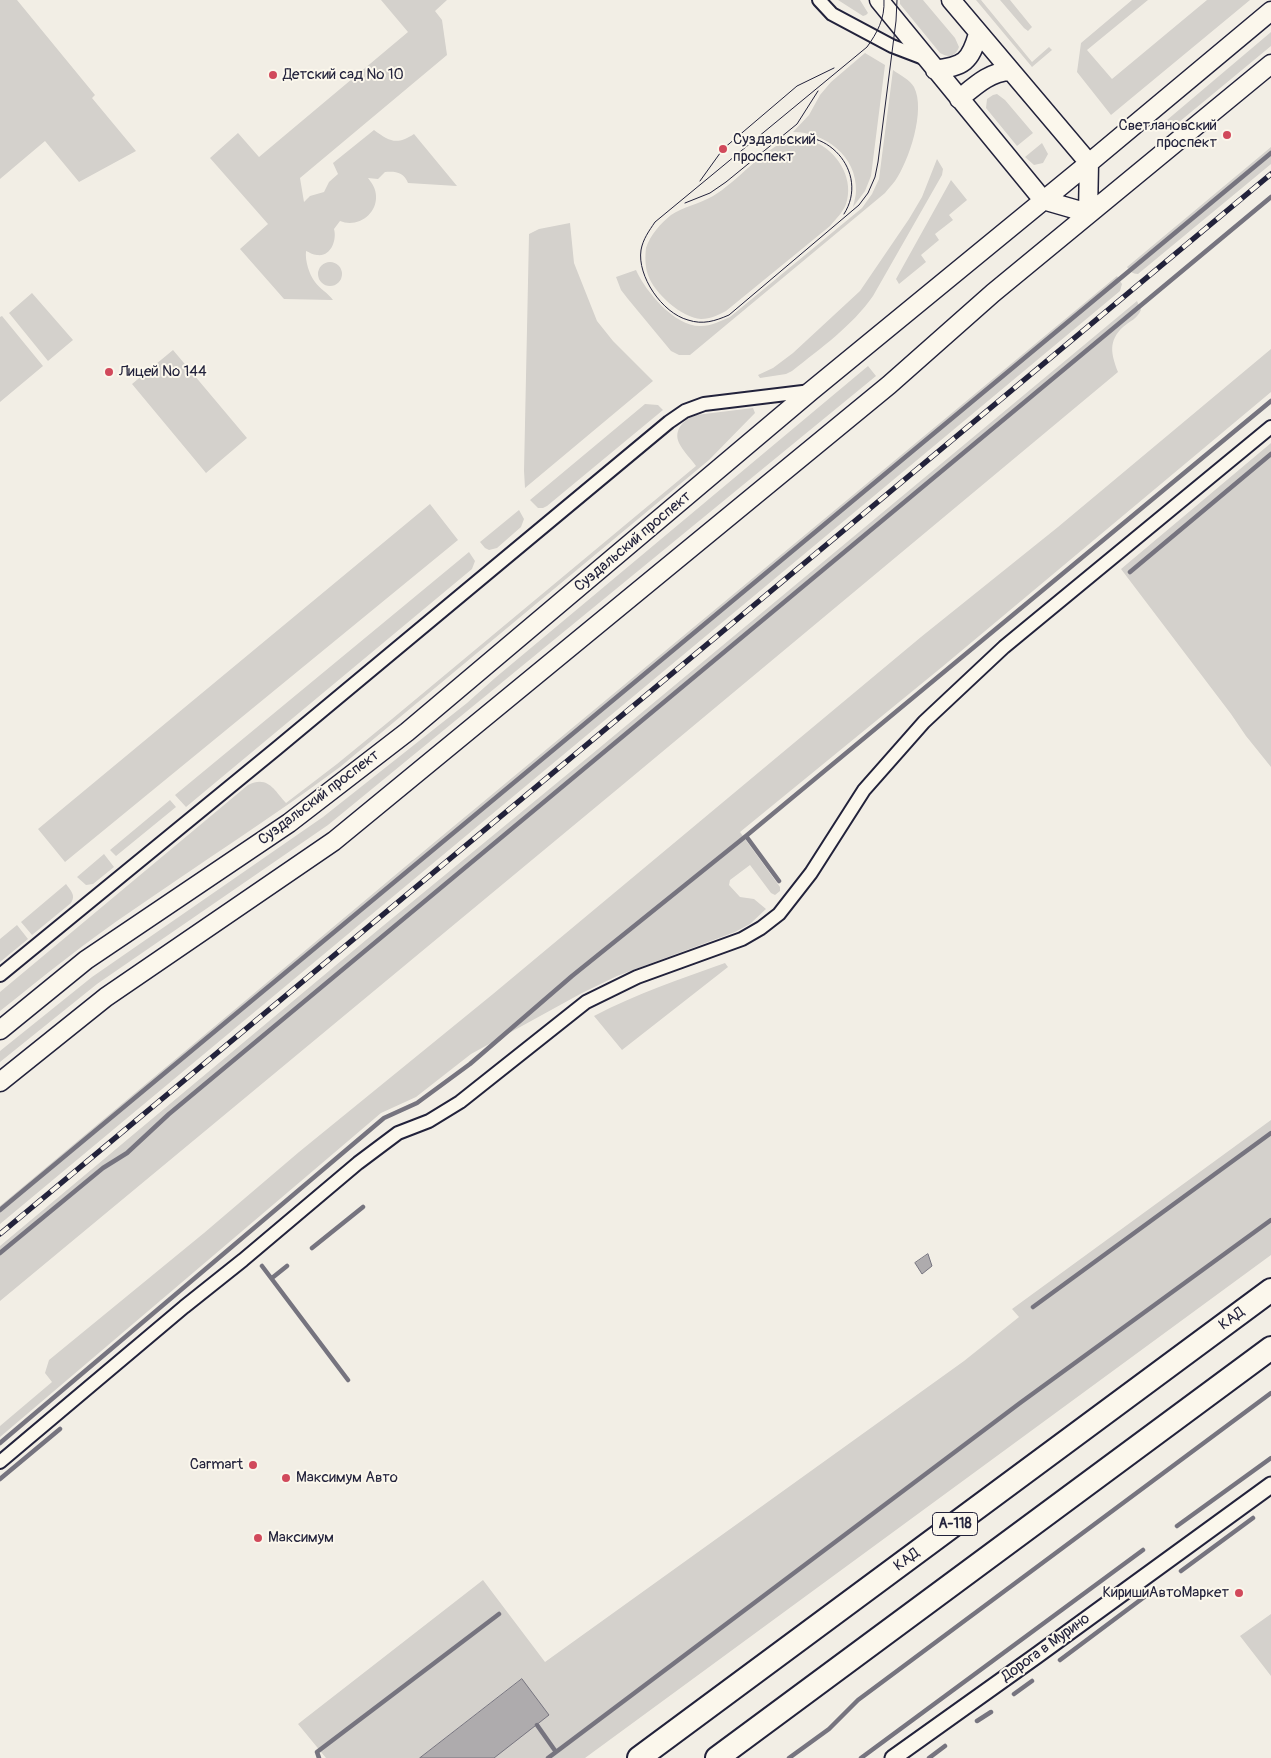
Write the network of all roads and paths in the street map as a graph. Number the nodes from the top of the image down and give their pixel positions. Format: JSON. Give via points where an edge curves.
{"nodes":[{"id":1,"x":819,"y":0,"type":"edge"},
{"id":2,"x":879,"y":0,"type":"edge"},
{"id":3,"x":951,"y":0,"type":"edge"},
{"id":4,"x":1271,"y":11,"type":"edge"},
{"id":5,"x":978,"y":34,"type":"junction"},
{"id":6,"x":931,"y":64,"type":"junction"},
{"id":7,"x":1271,"y":64,"type":"edge"},
{"id":8,"x":1010,"y":71,"type":"junction"},
{"id":9,"x":959,"y":99,"type":"junction"},
{"id":10,"x":1089,"y":163,"type":"junction"},
{"id":11,"x":1043,"y":200,"type":"junction"},
{"id":12,"x":1088,"y":213,"type":"junction"},
{"id":13,"x":811,"y":391,"type":"junction"},
{"id":14,"x":1271,"y":427,"type":"edge"},
{"id":15,"x":0,"y":975,"type":"edge"},
{"id":16,"x":0,"y":1030,"type":"edge"},
{"id":17,"x":0,"y":1082,"type":"edge"},
{"id":18,"x":1271,"y":1290,"type":"edge"},
{"id":19,"x":1271,"y":1348,"type":"edge"},
{"id":20,"x":0,"y":1462,"type":"edge"},
{"id":21,"x":1271,"y":1485,"type":"edge"},
{"id":22,"x":639,"y":1758,"type":"edge"},
{"id":23,"x":717,"y":1758,"type":"edge"},
{"id":24,"x":893,"y":1758,"type":"edge"}],
"edges":[{"from":1,"to":6,"type":"street","via":[[832,14]]},
{"from":2,"to":6,"type":"main road"},
{"from":3,"to":5,"type":"main road"},
{"from":4,"to":10,"type":"main road","name":"Суздальский проспект"},
{"from":5,"to":6,"type":"main road","via":[[974,50],[964,63],[951,68]]},
{"from":5,"to":8,"type":"main road"},
{"from":6,"to":9,"type":"main road"},
{"from":7,"to":12,"type":"main road"},
{"from":8,"to":9,"type":"main road","via":[[989,75]]},
{"from":8,"to":10,"type":"main road"},
{"from":9,"to":11,"type":"main road"},
{"from":10,"to":11,"type":"main road","name":"Суздальский проспект"},
{"from":10,"to":12,"type":"main road"},
{"from":11,"to":12,"type":"main road"},
{"from":11,"to":13,"type":"main road","name":"Суздальский проспект"},
{"from":12,"to":17,"type":"main road","via":[[890,385],[334,841],[106,997]]},
{"from":13,"to":15,"type":"street","via":[[704,404],[669,422]]},
{"from":13,"to":16,"type":"main road","name":"Суздальский проспект","via":[[407,732],[289,822],[86,960]]},
{"from":14,"to":20,"type":"street","via":[[1004,647],[924,722],[864,790],[811,873],[779,914],[742,939],[637,978],[586,1002],[460,1102],[429,1121],[398,1133]]},
{"from":18,"to":22,"type":"highway","name":"КАД","number":"А-118"},
{"from":19,"to":23,"type":"highway"},
{"from":21,"to":24,"type":"street","name":"Дорога в Мурино"}]}
